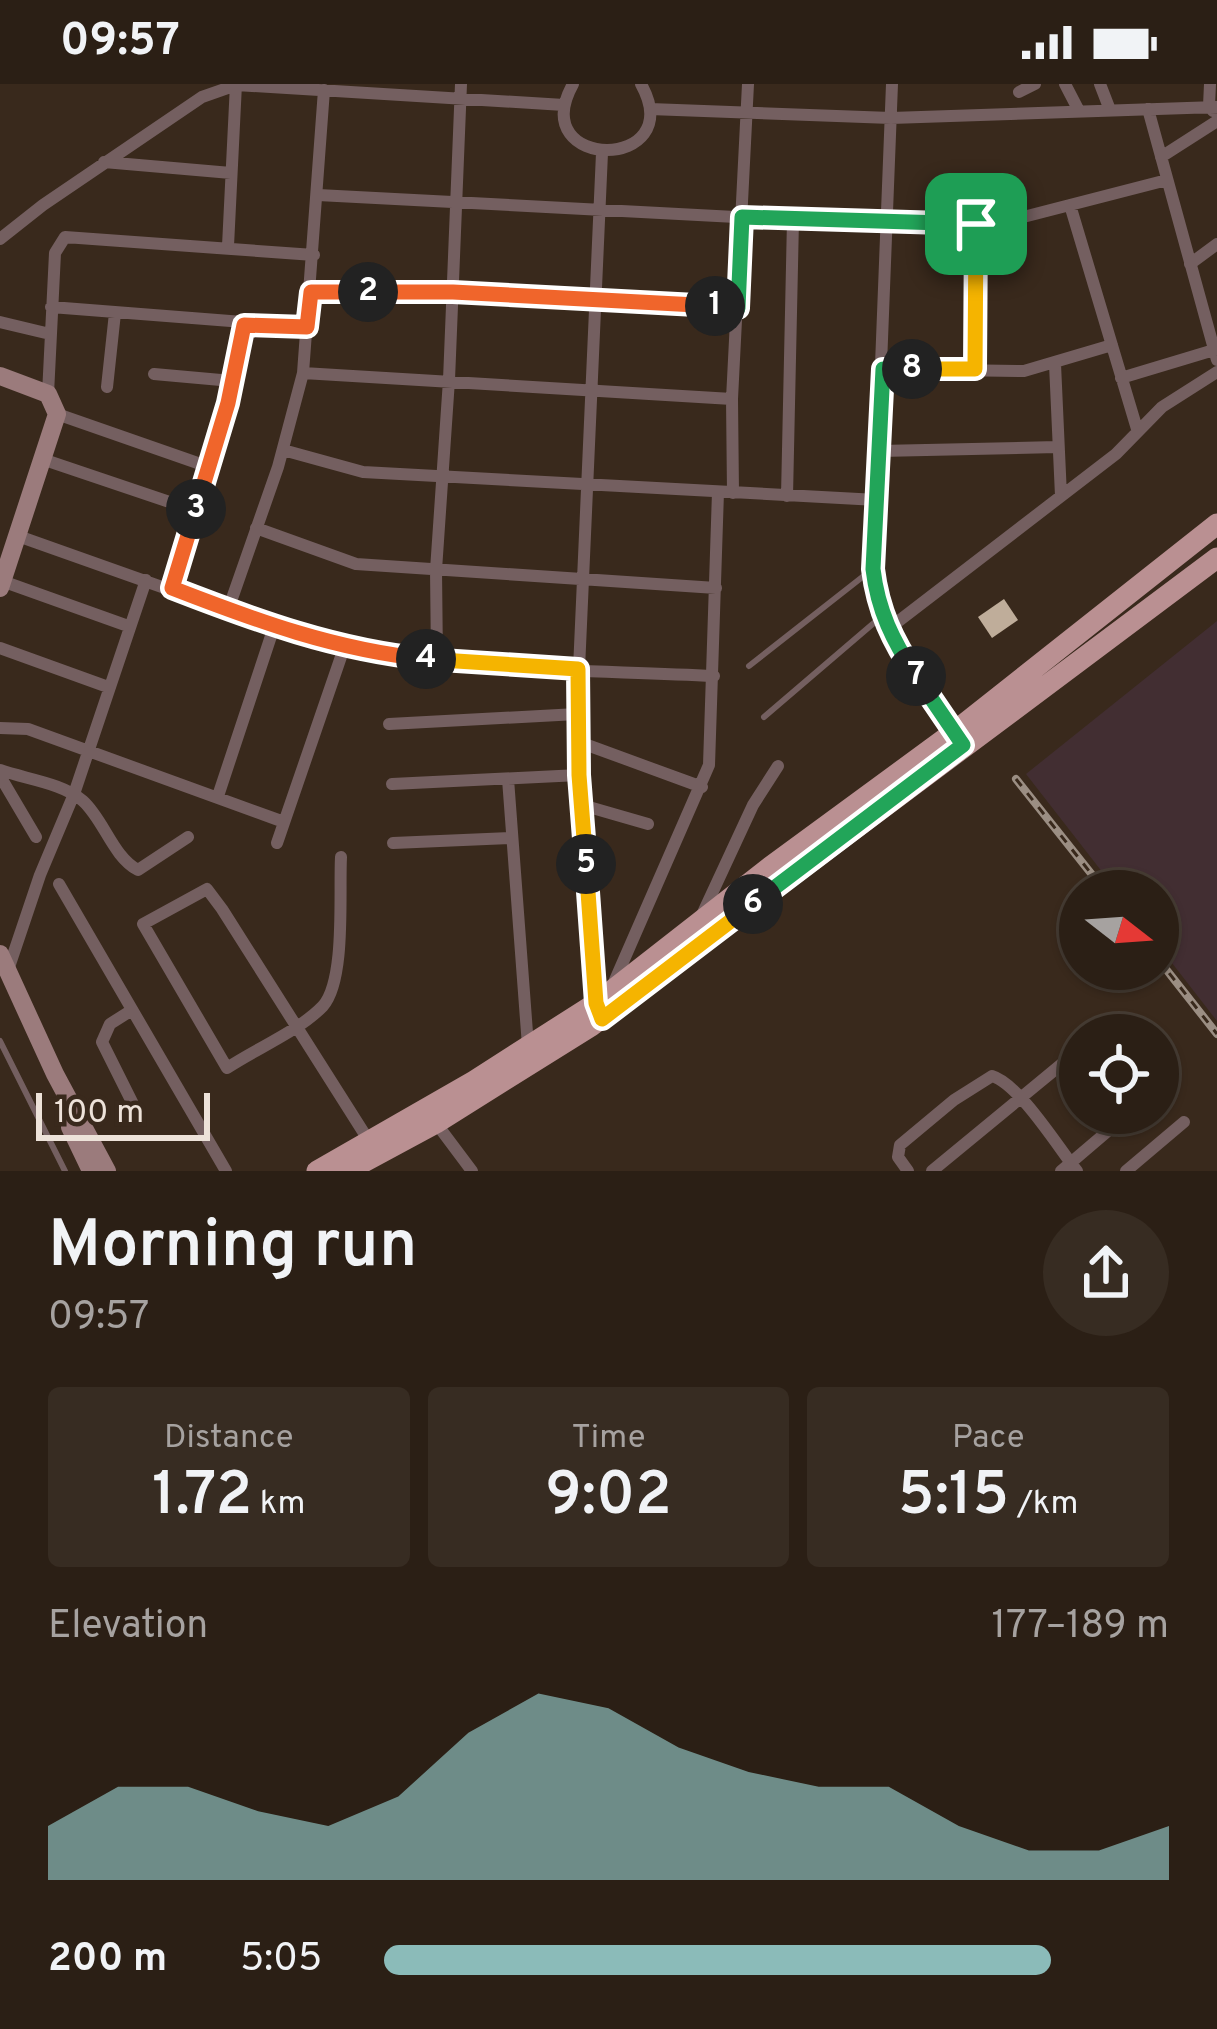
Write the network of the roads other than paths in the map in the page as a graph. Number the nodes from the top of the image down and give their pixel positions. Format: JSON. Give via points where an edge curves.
{"nodes":[{"id":1,"x":236,"y":84,"type":"edge"},
{"id":2,"x":573,"y":84,"type":"edge"},
{"id":3,"x":641,"y":84,"type":"edge"},
{"id":4,"x":748,"y":84,"type":"edge"},
{"id":5,"x":892,"y":84,"type":"edge"},
{"id":6,"x":1035,"y":84,"type":"edge"},
{"id":7,"x":1065,"y":84,"type":"edge"},
{"id":8,"x":1100,"y":84,"type":"edge"},
{"id":9,"x":1210,"y":84,"type":"edge"},
{"id":10,"x":324,"y":91,"type":"junction"},
{"id":11,"x":461,"y":91,"type":"edge"},
{"id":12,"x":1019,"y":92,"type":"dead end"},
{"id":13,"x":564,"y":106,"type":"junction"},
{"id":14,"x":650,"y":109,"type":"junction"},
{"id":15,"x":1148,"y":109,"type":"junction"},
{"id":16,"x":1110,"y":110,"type":"junction"},
{"id":17,"x":1079,"y":111,"type":"junction"},
{"id":18,"x":1215,"y":113,"type":"edge"},
{"id":19,"x":748,"y":115,"type":"junction"},
{"id":20,"x":891,"y":118,"type":"junction"},
{"id":21,"x":602,"y":153,"type":"junction"},
{"id":22,"x":1161,"y":157,"type":"junction"},
{"id":23,"x":104,"y":162,"type":"junction"},
{"id":24,"x":231,"y":173,"type":"junction"},
{"id":25,"x":1167,"y":180,"type":"junction"},
{"id":26,"x":318,"y":195,"type":"junction"},
{"id":27,"x":457,"y":200,"type":"junction"},
{"id":28,"x":1070,"y":206,"type":"junction"},
{"id":29,"x":597,"y":210,"type":"junction"},
{"id":30,"x":742,"y":217,"type":"junction"},
{"id":31,"x":793,"y":220,"type":"junction"},
{"id":32,"x":886,"y":222,"type":"junction"},
{"id":33,"x":976,"y":224,"type":"junction"},
{"id":34,"x":0,"y":239,"type":"edge"},
{"id":35,"x":1217,"y":244,"type":"edge"},
{"id":36,"x":228,"y":246,"type":"junction"},
{"id":37,"x":314,"y":255,"type":"junction"},
{"id":38,"x":1190,"y":264,"type":"junction"},
{"id":39,"x":311,"y":292,"type":"junction"},
{"id":40,"x":453,"y":292,"type":"junction"},
{"id":41,"x":595,"y":300,"type":"junction"},
{"id":42,"x":52,"y":308,"type":"junction"},
{"id":43,"x":738,"y":308,"type":"junction"},
{"id":44,"x":115,"y":313,"type":"junction"},
{"id":45,"x":0,"y":322,"type":"edge"},
{"id":46,"x":244,"y":325,"type":"junction"},
{"id":47,"x":307,"y":327,"type":"junction"},
{"id":48,"x":50,"y":334,"type":"junction"},
{"id":49,"x":1112,"y":345,"type":"junction"},
{"id":50,"x":1216,"y":355,"type":"edge"},
{"id":51,"x":1055,"y":364,"type":"junction"},
{"id":52,"x":883,"y":369,"type":"junction"},
{"id":53,"x":975,"y":369,"type":"junction"},
{"id":54,"x":1217,"y":372,"type":"edge"},
{"id":55,"x":303,"y":373,"type":"junction"},
{"id":56,"x":154,"y":374,"type":"dead end"},
{"id":57,"x":0,"y":376,"type":"edge"},
{"id":58,"x":1121,"y":378,"type":"junction"},
{"id":59,"x":449,"y":380,"type":"junction"},
{"id":60,"x":232,"y":381,"type":"junction"},
{"id":61,"x":107,"y":387,"type":"dead end"},
{"id":62,"x":594,"y":388,"type":"junction"},
{"id":63,"x":48,"y":394,"type":"junction"},
{"id":64,"x":732,"y":399,"type":"junction"},
{"id":65,"x":57,"y":414,"type":"junction"},
{"id":66,"x":1137,"y":429,"type":"junction"},
{"id":67,"x":1057,"y":447,"type":"junction"},
{"id":68,"x":283,"y":449,"type":"junction"},
{"id":69,"x":880,"y":451,"type":"junction"},
{"id":70,"x":42,"y":459,"type":"junction"},
{"id":71,"x":209,"y":467,"type":"junction"},
{"id":72,"x":442,"y":477,"type":"junction"},
{"id":73,"x":585,"y":485,"type":"junction"},
{"id":74,"x":726,"y":492,"type":"junction"},
{"id":75,"x":787,"y":496,"type":"junction"},
{"id":76,"x":1061,"y":496,"type":"junction"},
{"id":77,"x":878,"y":500,"type":"junction"},
{"id":78,"x":196,"y":511,"type":"junction"},
{"id":79,"x":256,"y":528,"type":"junction"},
{"id":80,"x":1208,"y":531,"type":"edge"},
{"id":81,"x":18,"y":536,"type":"junction"},
{"id":82,"x":1216,"y":561,"type":"edge"},
{"id":83,"x":873,"y":569,"type":"junction"},
{"id":84,"x":436,"y":570,"type":"junction"},
{"id":85,"x":583,"y":579,"type":"junction"},
{"id":86,"x":146,"y":580,"type":"junction"},
{"id":87,"x":1,"y":584,"type":"edge"},
{"id":88,"x":172,"y":588,"type":"junction"},
{"id":89,"x":716,"y":588,"type":"junction"},
{"id":90,"x":228,"y":610,"type":"junction"},
{"id":91,"x":884,"y":622,"type":"junction"},
{"id":92,"x":128,"y":626,"type":"junction"},
{"id":93,"x":274,"y":627,"type":"junction"},
{"id":94,"x":0,"y":648,"type":"edge"},
{"id":95,"x":344,"y":648,"type":"junction"},
{"id":96,"x":437,"y":661,"type":"junction"},
{"id":97,"x":749,"y":666,"type":"dead end"},
{"id":98,"x":578,"y":669,"type":"junction"},
{"id":99,"x":714,"y":676,"type":"junction"},
{"id":100,"x":108,"y":687,"type":"junction"},
{"id":101,"x":577,"y":714,"type":"junction"},
{"id":102,"x":764,"y":717,"type":"dead end"},
{"id":103,"x":388,"y":724,"type":"dead end"},
{"id":104,"x":0,"y":728,"type":"edge"},
{"id":105,"x":959,"y":738,"type":"junction"},
{"id":106,"x":579,"y":742,"type":"junction"},
{"id":107,"x":88,"y":750,"type":"junction"},
{"id":108,"x":778,"y":766,"type":"dead end"},
{"id":109,"x":0,"y":773,"type":"edge"},
{"id":110,"x":579,"y":775,"type":"junction"},
{"id":111,"x":508,"y":779,"type":"junction"},
{"id":112,"x":392,"y":784,"type":"dead end"},
{"id":113,"x":702,"y":787,"type":"junction"},
{"id":114,"x":74,"y":794,"type":"junction"},
{"id":115,"x":218,"y":796,"type":"junction"},
{"id":116,"x":582,"y":805,"type":"junction"},
{"id":117,"x":284,"y":822,"type":"junction"},
{"id":118,"x":648,"y":824,"type":"dead end"},
{"id":119,"x":36,"y":837,"type":"dead end"},
{"id":120,"x":188,"y":837,"type":"dead end"},
{"id":121,"x":512,"y":838,"type":"junction"},
{"id":122,"x":277,"y":843,"type":"dead end"},
{"id":123,"x":393,"y":843,"type":"dead end"},
{"id":124,"x":340,"y":857,"type":"dead end"},
{"id":125,"x":59,"y":884,"type":"dead end"},
{"id":126,"x":698,"y":924,"type":"junction"},
{"id":127,"x":3,"y":969,"type":"edge"},
{"id":128,"x":602,"y":1005,"type":"junction"},
{"id":129,"x":132,"y":1010,"type":"junction"},
{"id":130,"x":296,"y":1024,"type":"junction"},
{"id":131,"x":0,"y":1041,"type":"edge"},
{"id":132,"x":528,"y":1046,"type":"junction"},
{"id":133,"x":1059,"y":1064,"type":"edge"},
{"id":134,"x":1018,"y":1096,"type":"junction"},
{"id":135,"x":138,"y":1114,"type":"dead end"},
{"id":136,"x":431,"y":1116,"type":"junction"},
{"id":137,"x":1184,"y":1122,"type":"dead end"},
{"id":138,"x":1107,"y":1134,"type":"edge"},
{"id":139,"x":369,"y":1141,"type":"junction"},
{"id":140,"x":467,"y":1165,"type":"edge"},
{"id":141,"x":1070,"y":1168,"type":"edge"},
{"id":142,"x":64,"y":1171,"type":"edge"},
{"id":143,"x":91,"y":1171,"type":"edge"},
{"id":144,"x":106,"y":1171,"type":"edge"},
{"id":145,"x":226,"y":1171,"type":"edge"},
{"id":146,"x":317,"y":1171,"type":"edge"},
{"id":147,"x":347,"y":1171,"type":"edge"},
{"id":148,"x":447,"y":1171,"type":"edge"},
{"id":149,"x":908,"y":1171,"type":"edge"},
{"id":150,"x":932,"y":1171,"type":"edge"},
{"id":151,"x":1126,"y":1171,"type":"edge"}],
"edges":[{"from":1,"to":10,"type":"street"},
{"from":1,"to":23,"type":"street","via":[[202,97]]},
{"from":1,"to":24,"type":"street"},
{"from":2,"to":13,"type":"street"},
{"from":3,"to":14,"type":"street"},
{"from":4,"to":19,"type":"street"},
{"from":5,"to":20,"type":"street"},
{"from":6,"to":12,"type":"street"},
{"from":7,"to":17,"type":"street"},
{"from":8,"to":16,"type":"street"},
{"from":9,"to":18,"type":"street"},
{"from":10,"to":11,"type":"street"},
{"from":10,"to":26,"type":"street"},
{"from":11,"to":13,"type":"street"},
{"from":11,"to":27,"type":"street"},
{"from":13,"to":21,"type":"street","via":[[570,131]]},
{"from":14,"to":19,"type":"street"},
{"from":14,"to":21,"type":"street","via":[[630,146]]},
{"from":15,"to":16,"type":"street"},
{"from":15,"to":18,"type":"street"},
{"from":15,"to":22,"type":"street"},
{"from":16,"to":17,"type":"street"},
{"from":17,"to":20,"type":"street"},
{"from":18,"to":22,"type":"street"},
{"from":19,"to":20,"type":"street"},
{"from":19,"to":30,"type":"street"},
{"from":20,"to":32,"type":"street"},
{"from":21,"to":29,"type":"street"},
{"from":22,"to":25,"type":"street"},
{"from":23,"to":24,"type":"street"},
{"from":23,"to":34,"type":"street"},
{"from":24,"to":36,"type":"street"},
{"from":25,"to":28,"type":"street"},
{"from":25,"to":38,"type":"street"},
{"from":26,"to":27,"type":"street"},
{"from":26,"to":37,"type":"street"},
{"from":27,"to":29,"type":"street"},
{"from":27,"to":40,"type":"street"},
{"from":28,"to":33,"type":"street"},
{"from":28,"to":49,"type":"street"},
{"from":29,"to":30,"type":"street"},
{"from":29,"to":41,"type":"street"},
{"from":30,"to":31,"type":"street"},
{"from":30,"to":43,"type":"street"},
{"from":31,"to":32,"type":"street"},
{"from":31,"to":75,"type":"street"},
{"from":32,"to":33,"type":"street"},
{"from":32,"to":52,"type":"street"},
{"from":33,"to":53,"type":"street"},
{"from":35,"to":38,"type":"street"},
{"from":36,"to":37,"type":"street"},
{"from":36,"to":42,"type":"street","via":[[64,237],[55,253]]},
{"from":37,"to":39,"type":"street"},
{"from":38,"to":50,"type":"street"},
{"from":39,"to":40,"type":"street"},
{"from":39,"to":47,"type":"street"},
{"from":40,"to":41,"type":"street"},
{"from":40,"to":59,"type":"street"},
{"from":41,"to":43,"type":"street"},
{"from":41,"to":62,"type":"street"},
{"from":42,"to":44,"type":"street"},
{"from":42,"to":48,"type":"street"},
{"from":43,"to":64,"type":"street"},
{"from":44,"to":46,"type":"street"},
{"from":44,"to":61,"type":"street"},
{"from":45,"to":48,"type":"street"},
{"from":46,"to":47,"type":"street"},
{"from":46,"to":60,"type":"street"},
{"from":47,"to":55,"type":"street"},
{"from":48,"to":63,"type":"street"},
{"from":49,"to":51,"type":"street"},
{"from":49,"to":58,"type":"street"},
{"from":50,"to":58,"type":"street"},
{"from":51,"to":53,"type":"street"},
{"from":51,"to":67,"type":"street"},
{"from":52,"to":53,"type":"street"},
{"from":52,"to":69,"type":"street"},
{"from":54,"to":66,"type":"street"},
{"from":55,"to":59,"type":"street"},
{"from":55,"to":68,"type":"street"},
{"from":56,"to":60,"type":"street"},
{"from":57,"to":63,"type":"main road"},
{"from":58,"to":66,"type":"street"},
{"from":59,"to":62,"type":"street"},
{"from":59,"to":72,"type":"street"},
{"from":60,"to":71,"type":"street"},
{"from":62,"to":64,"type":"street"},
{"from":62,"to":73,"type":"street"},
{"from":63,"to":65,"type":"main road"},
{"from":64,"to":74,"type":"street"},
{"from":65,"to":70,"type":"main road"},
{"from":65,"to":71,"type":"street"},
{"from":66,"to":76,"type":"street"},
{"from":67,"to":69,"type":"street"},
{"from":67,"to":76,"type":"street"},
{"from":68,"to":72,"type":"street","via":[[362,472]]},
{"from":68,"to":79,"type":"street"},
{"from":69,"to":77,"type":"street"},
{"from":70,"to":78,"type":"street"},
{"from":70,"to":81,"type":"main road"},
{"from":71,"to":78,"type":"street"},
{"from":72,"to":73,"type":"street"},
{"from":72,"to":84,"type":"street"},
{"from":73,"to":74,"type":"street"},
{"from":73,"to":85,"type":"street"},
{"from":74,"to":75,"type":"street"},
{"from":74,"to":89,"type":"street"},
{"from":75,"to":77,"type":"street"},
{"from":76,"to":91,"type":"street"},
{"from":77,"to":83,"type":"street"},
{"from":78,"to":88,"type":"street"},
{"from":79,"to":84,"type":"street","via":[[356,564]]},
{"from":79,"to":90,"type":"street"},
{"from":80,"to":82,"type":"lane"},
{"from":80,"to":105,"type":"main road"},
{"from":81,"to":86,"type":"street"},
{"from":81,"to":87,"type":"main road"},
{"from":82,"to":105,"type":"main road"},
{"from":83,"to":91,"type":"street"},
{"from":83,"to":97,"type":"lane"},
{"from":84,"to":85,"type":"street"},
{"from":84,"to":96,"type":"street"},
{"from":85,"to":89,"type":"street"},
{"from":85,"to":98,"type":"street"},
{"from":86,"to":88,"type":"street"},
{"from":86,"to":92,"type":"street"},
{"from":87,"to":92,"type":"street"},
{"from":88,"to":90,"type":"street"},
{"from":89,"to":99,"type":"street"},
{"from":90,"to":93,"type":"street"},
{"from":91,"to":102,"type":"lane"},
{"from":91,"to":105,"type":"street"},
{"from":92,"to":100,"type":"street"},
{"from":93,"to":95,"type":"street"},
{"from":93,"to":115,"type":"street"},
{"from":94,"to":100,"type":"street"},
{"from":95,"to":96,"type":"street"},
{"from":95,"to":117,"type":"street"},
{"from":96,"to":98,"type":"street"},
{"from":98,"to":99,"type":"street"},
{"from":98,"to":101,"type":"street"},
{"from":99,"to":113,"type":"street"},
{"from":100,"to":107,"type":"street"},
{"from":101,"to":103,"type":"street"},
{"from":101,"to":106,"type":"street"},
{"from":104,"to":107,"type":"street"},
{"from":105,"to":126,"type":"main road"},
{"from":105,"to":128,"type":"main road"},
{"from":106,"to":110,"type":"street"},
{"from":106,"to":113,"type":"street"},
{"from":107,"to":114,"type":"street"},
{"from":107,"to":115,"type":"street"},
{"from":108,"to":126,"type":"street"},
{"from":109,"to":114,"type":"street"},
{"from":109,"to":119,"type":"street"},
{"from":110,"to":111,"type":"street"},
{"from":110,"to":116,"type":"street"},
{"from":111,"to":112,"type":"street"},
{"from":111,"to":121,"type":"street"},
{"from":113,"to":128,"type":"street"},
{"from":114,"to":120,"type":"street","via":[[132,868],[144,869]]},
{"from":114,"to":127,"type":"street"},
{"from":115,"to":117,"type":"street"},
{"from":116,"to":118,"type":"street"},
{"from":116,"to":128,"type":"street"},
{"from":117,"to":122,"type":"street"},
{"from":121,"to":123,"type":"street"},
{"from":121,"to":132,"type":"street"},
{"from":124,"to":130,"type":"street","via":[[332,993]]},
{"from":125,"to":129,"type":"street"},
{"from":126,"to":128,"type":"main road"},
{"from":127,"to":143,"type":"main road"},
{"from":127,"to":144,"type":"main road"},
{"from":128,"to":132,"type":"main road"},
{"from":128,"to":136,"type":"main road"},
{"from":129,"to":135,"type":"street","via":[[110,1024],[102,1042]]},
{"from":129,"to":145,"type":"street"},
{"from":130,"to":130,"type":"street","via":[[207,889],[142,924],[227,1068]]},
{"from":130,"to":139,"type":"street"},
{"from":131,"to":142,"type":"lane"},
{"from":132,"to":136,"type":"main road"},
{"from":133,"to":134,"type":"street"},
{"from":134,"to":141,"type":"street"},
{"from":134,"to":149,"type":"street","via":[[992,1076],[954,1100],[900,1145]]},
{"from":134,"to":150,"type":"street"},
{"from":136,"to":139,"type":"main road"},
{"from":136,"to":140,"type":"street"},
{"from":136,"to":147,"type":"main road"},
{"from":137,"to":151,"type":"street"},
{"from":138,"to":141,"type":"street"},
{"from":139,"to":146,"type":"main road"},
{"from":140,"to":148,"type":"street"}]}
